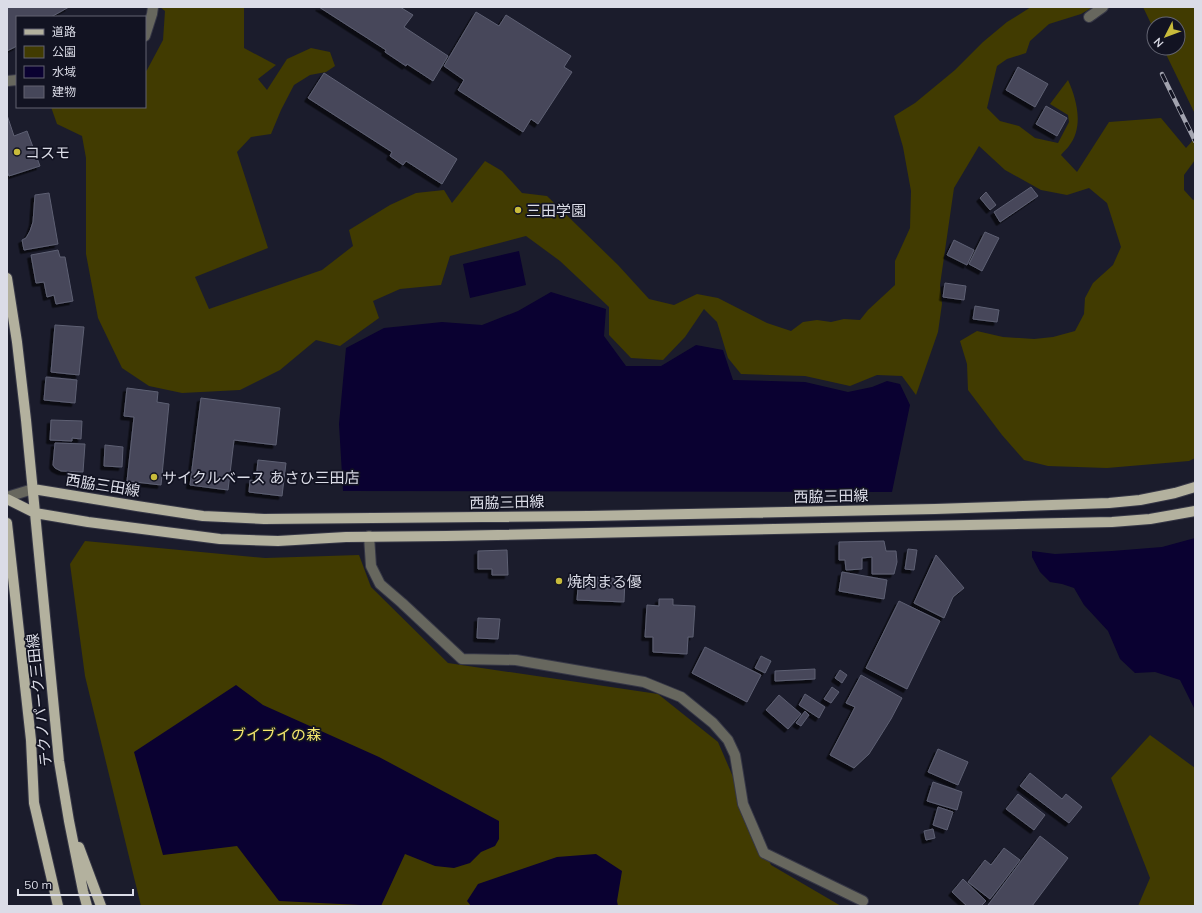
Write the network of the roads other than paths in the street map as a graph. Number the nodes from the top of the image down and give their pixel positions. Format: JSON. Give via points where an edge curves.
{"nodes":[{"id":1,"x":153,"y":7,"type":"edge"},
{"id":2,"x":1103,"y":7,"type":"edge"},
{"id":3,"x":1089,"y":17,"type":"dead end"},
{"id":4,"x":146,"y":33,"type":"edge"},
{"id":5,"x":7,"y":278,"type":"edge"},
{"id":6,"x":1195,"y":487,"type":"edge"},
{"id":7,"x":33,"y":489,"type":"junction"},
{"id":8,"x":7,"y":498,"type":"edge"},
{"id":9,"x":1195,"y":512,"type":"edge"},
{"id":10,"x":35,"y":513,"type":"junction"},
{"id":11,"x":7,"y":523,"type":"edge"},
{"id":12,"x":369,"y":536,"type":"junction"},
{"id":13,"x":69,"y":821,"type":"junction"},
{"id":14,"x":863,"y":901,"type":"dead end"},
{"id":15,"x":58,"y":906,"type":"edge"},
{"id":16,"x":87,"y":906,"type":"edge"},
{"id":17,"x":101,"y":906,"type":"edge"}],
"edges":[{"from":1,"to":4,"type":"street"},
{"from":2,"to":3,"type":"street"},
{"from":5,"to":7,"type":"main road","via":[[17,342]]},
{"from":6,"to":7,"type":"main road","name":"西脇三田線","via":[[1140,500],[935,509],[264,520],[203,516]]},
{"from":7,"to":8,"type":"street"},
{"from":7,"to":10,"type":"main road","name":"テクノパーク三田線"},
{"from":8,"to":10,"type":"main road","name":"西脇三田線"},
{"from":9,"to":12,"type":"main road","name":"西脇三田線","via":[[1112,522]]},
{"from":10,"to":12,"type":"main road","name":"西脇三田線","via":[[220,539],[278,541]]},
{"from":10,"to":13,"type":"main road","name":"テクノパーク三田線","via":[[59,761]]},
{"from":11,"to":15,"type":"main road","name":"テクノパーク三田線","via":[[31,740],[34,803]]},
{"from":12,"to":14,"type":"street","via":[[371,566],[380,584],[462,659],[516,660],[644,682],[682,698],[713,723],[728,740],[735,755],[743,804],[764,853]]},
{"from":13,"to":16,"type":"main road","name":"テクノパーク三田線"},
{"from":13,"to":17,"type":"main road"}]}
